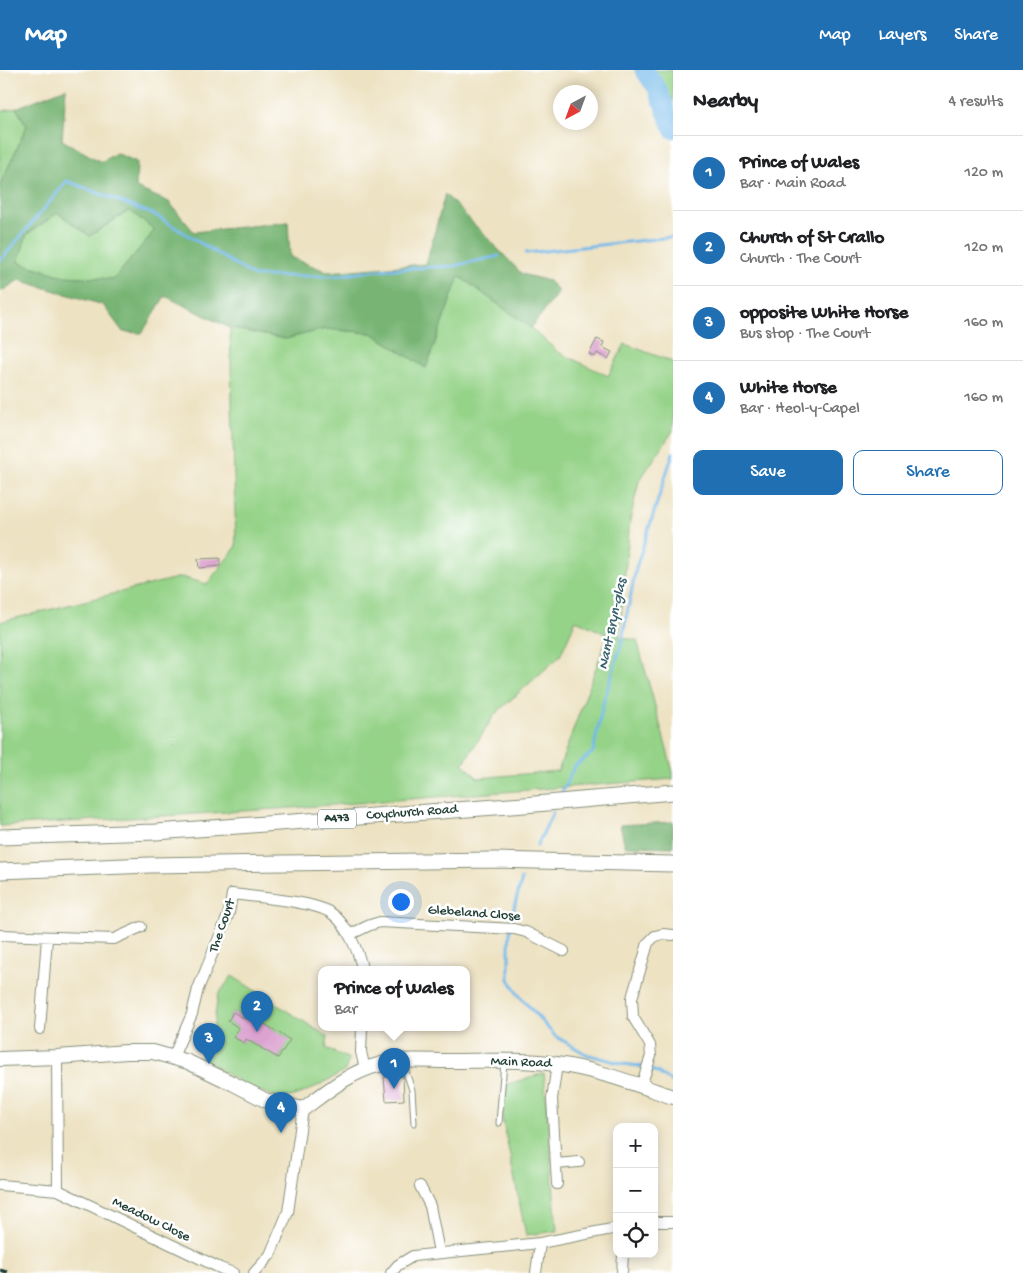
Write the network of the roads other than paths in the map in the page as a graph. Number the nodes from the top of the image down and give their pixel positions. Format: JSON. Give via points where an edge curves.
{"nodes":[{"id":1,"x":673,"y":792,"type":"edge"},
{"id":2,"x":0,"y":837,"type":"edge"},
{"id":3,"x":673,"y":864,"type":"edge"},
{"id":4,"x":0,"y":871,"type":"edge"},
{"id":5,"x":141,"y":927,"type":"dead end"},
{"id":6,"x":0,"y":935,"type":"edge"},
{"id":7,"x":349,"y":935,"type":"junction"},
{"id":8,"x":673,"y":935,"type":"edge"},
{"id":9,"x":47,"y":938,"type":"junction"},
{"id":10,"x":564,"y":951,"type":"dead end"},
{"id":11,"x":361,"y":966,"type":"edge"},
{"id":12,"x":40,"y":1029,"type":"dead end"},
{"id":13,"x":362,"y":1031,"type":"edge"},
{"id":14,"x":57,"y":1057,"type":"junction"},
{"id":15,"x":173,"y":1057,"type":"junction"},
{"id":16,"x":0,"y":1059,"type":"edge"},
{"id":17,"x":405,"y":1061,"type":"junction"},
{"id":18,"x":504,"y":1061,"type":"junction"},
{"id":19,"x":557,"y":1064,"type":"junction"},
{"id":20,"x":364,"y":1069,"type":"junction"},
{"id":21,"x":645,"y":1074,"type":"junction"},
{"id":22,"x":673,"y":1097,"type":"edge"},
{"id":23,"x":303,"y":1109,"type":"junction"},
{"id":24,"x":414,"y":1123,"type":"dead end"},
{"id":25,"x":499,"y":1123,"type":"dead end"},
{"id":26,"x":579,"y":1162,"type":"dead end"},
{"id":27,"x":556,"y":1164,"type":"junction"},
{"id":28,"x":557,"y":1184,"type":"dead end"},
{"id":29,"x":0,"y":1185,"type":"edge"},
{"id":30,"x":420,"y":1186,"type":"dead end"},
{"id":31,"x":58,"y":1190,"type":"junction"},
{"id":32,"x":658,"y":1222,"type":"edge"},
{"id":33,"x":673,"y":1222,"type":"edge"},
{"id":34,"x":613,"y":1229,"type":"edge"},
{"id":35,"x":540,"y":1243,"type":"junction"},
{"id":36,"x":439,"y":1252,"type":"junction"},
{"id":37,"x":623,"y":1258,"type":"edge"},
{"id":38,"x":233,"y":1273,"type":"edge"},
{"id":39,"x":254,"y":1273,"type":"edge"},
{"id":40,"x":391,"y":1273,"type":"edge"},
{"id":41,"x":536,"y":1273,"type":"edge"},
{"id":42,"x":622,"y":1273,"type":"edge"}],
"edges":[{"from":1,"to":2,"type":"main road","name":"Coychurch Road","number":"A473","via":[[166,832]]},
{"from":3,"to":4,"type":"main road","via":[[494,860],[160,864]]},
{"from":5,"to":9,"type":"street","via":[[114,939]]},
{"from":6,"to":9,"type":"street"},
{"from":7,"to":10,"type":"street","name":"Glebeland Close","via":[[380,922],[514,929]]},
{"from":7,"to":11,"type":"street","name":"The Court"},
{"from":7,"to":15,"type":"street","name":"The Court","via":[[331,912],[286,901],[232,894],[229,914]]},
{"from":8,"to":21,"type":"street","via":[[655,936],[648,943],[632,998],[633,1017],[650,1045],[651,1056]]},
{"from":9,"to":12,"type":"street"},
{"from":13,"to":20,"type":"street"},
{"from":14,"to":15,"type":"street","via":[[126,1052],[153,1052]]},
{"from":14,"to":16,"type":"street"},
{"from":14,"to":31,"type":"street"},
{"from":15,"to":23,"type":"street","via":[[264,1100]]},
{"from":17,"to":18,"type":"street","name":"Main Road"},
{"from":17,"to":20,"type":"street","name":"Main Road"},
{"from":17,"to":24,"type":"lane","via":[[412,1090]]},
{"from":18,"to":19,"type":"street","name":"Main Road"},
{"from":18,"to":25,"type":"lane"},
{"from":19,"to":21,"type":"street","name":"Main Road"},
{"from":19,"to":27,"type":"street","via":[[552,1099]]},
{"from":20,"to":23,"type":"street","via":[[339,1082]]},
{"from":21,"to":22,"type":"street","name":"Main Road"},
{"from":23,"to":39,"type":"street","via":[[288,1212],[270,1255]]},
{"from":26,"to":27,"type":"street"},
{"from":27,"to":28,"type":"street"},
{"from":29,"to":31,"type":"street","name":"Meadow Close"},
{"from":30,"to":36,"type":"street","via":[[430,1206]]},
{"from":31,"to":38,"type":"street","name":"Meadow Close"},
{"from":32,"to":33,"type":"street"},
{"from":34,"to":35,"type":"street"},
{"from":35,"to":36,"type":"street"},
{"from":35,"to":41,"type":"street"},
{"from":36,"to":40,"type":"street","via":[[413,1256]]},
{"from":37,"to":42,"type":"street"}]}
